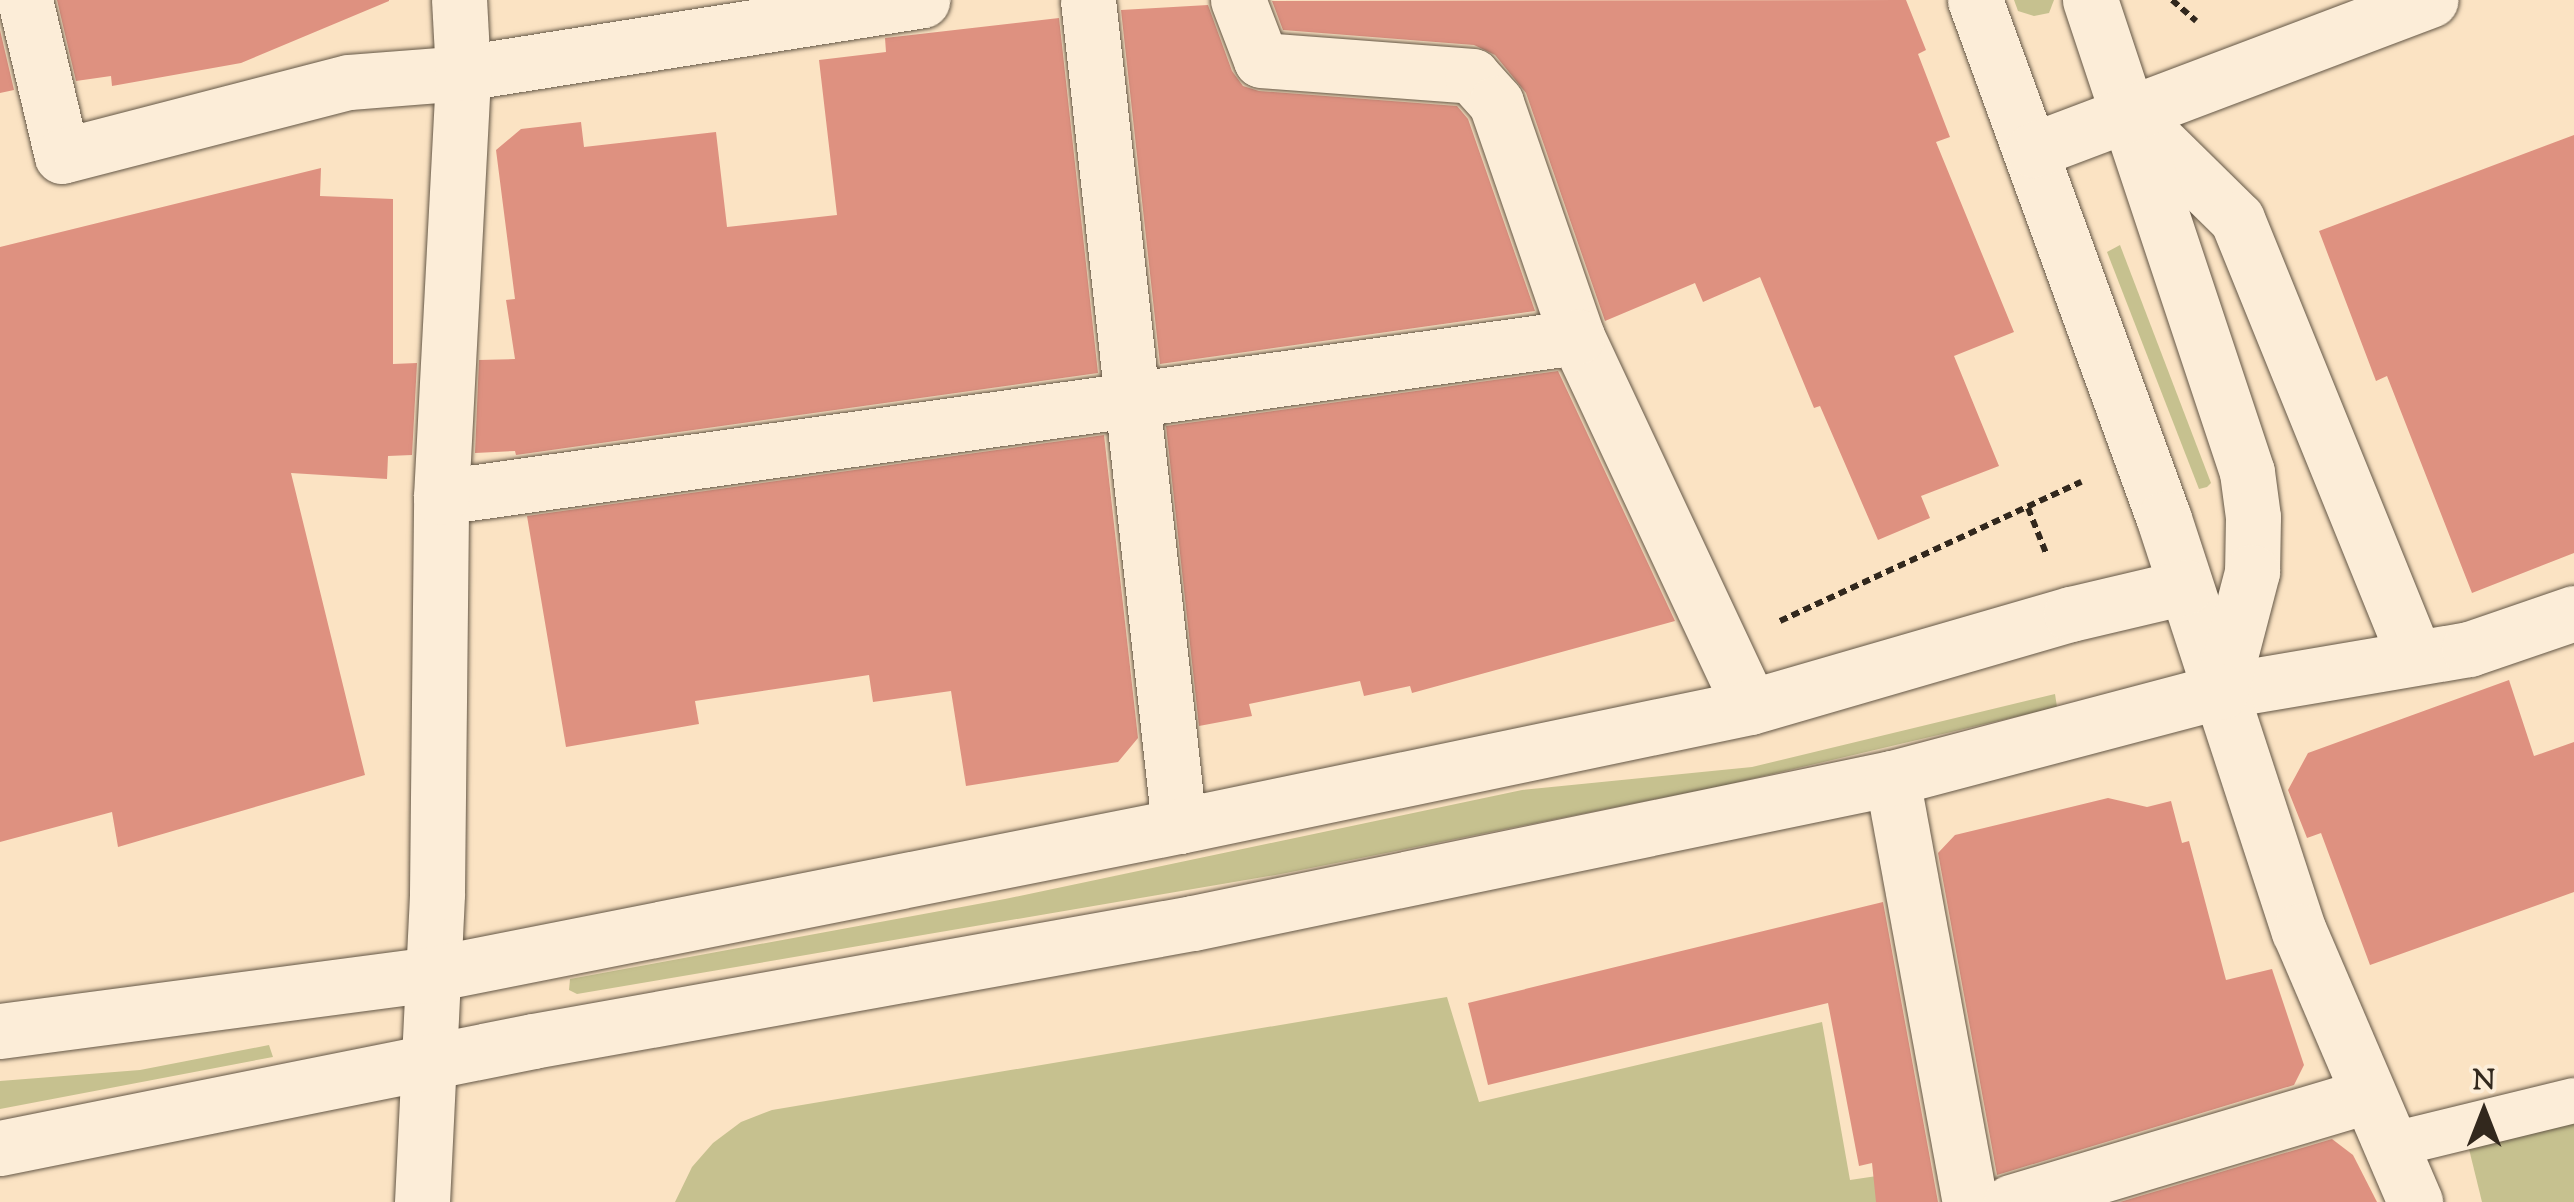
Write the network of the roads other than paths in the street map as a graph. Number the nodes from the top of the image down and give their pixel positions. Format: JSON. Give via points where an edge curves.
{"nodes":[{"id":1,"x":25,"y":0,"type":"edge"},
{"id":2,"x":459,"y":0,"type":"edge"},
{"id":3,"x":922,"y":0,"type":"edge"},
{"id":4,"x":1088,"y":0,"type":"edge"},
{"id":5,"x":1238,"y":0,"type":"edge"},
{"id":6,"x":1976,"y":0,"type":"edge"},
{"id":7,"x":2090,"y":0,"type":"edge"},
{"id":8,"x":2432,"y":0,"type":"edge"},
{"id":9,"x":463,"y":74,"type":"junction"},
{"id":10,"x":2129,"y":114,"type":"junction"},
{"id":11,"x":2033,"y":150,"type":"junction"},
{"id":12,"x":1576,"y":337,"type":"junction"},
{"id":13,"x":1128,"y":400,"type":"junction"},
{"id":14,"x":441,"y":497,"type":"junction"},
{"id":15,"x":2185,"y":587,"type":"junction"},
{"id":16,"x":2574,"y":613,"type":"edge"},
{"id":17,"x":2414,"y":658,"type":"junction"},
{"id":18,"x":2221,"y":692,"type":"junction"},
{"id":19,"x":1750,"y":707,"type":"junction"},
{"id":20,"x":1892,"y":778,"type":"junction"},
{"id":21,"x":1178,"y":826,"type":"junction"},
{"id":22,"x":432,"y":974,"type":"junction"},
{"id":23,"x":0,"y":1031,"type":"edge"},
{"id":24,"x":427,"y":1062,"type":"junction"},
{"id":25,"x":2368,"y":1096,"type":"junction"},
{"id":26,"x":2574,"y":1100,"type":"edge"},
{"id":27,"x":2388,"y":1146,"type":"junction"},
{"id":28,"x":0,"y":1148,"type":"edge"},
{"id":29,"x":422,"y":1202,"type":"edge"},
{"id":30,"x":1970,"y":1202,"type":"edge"},
{"id":31,"x":2011,"y":1202,"type":"edge"},
{"id":32,"x":2415,"y":1202,"type":"edge"}],
"edges":[{"from":1,"to":9,"type":"street","via":[[62,156],[348,82]]},
{"from":2,"to":9,"type":"street"},
{"from":3,"to":9,"type":"street"},
{"from":4,"to":13,"type":"street"},
{"from":5,"to":12,"type":"street","via":[[1261,60],[1472,76],[1496,102]]},
{"from":6,"to":11,"type":"street"},
{"from":7,"to":10,"type":"street"},
{"from":8,"to":10,"type":"street"},
{"from":9,"to":14,"type":"street"},
{"from":10,"to":11,"type":"street"},
{"from":10,"to":17,"type":"street","via":[[2237,219]]},
{"from":10,"to":18,"type":"street","via":[[2247,472],[2252,572]]},
{"from":11,"to":15,"type":"street"},
{"from":12,"to":13,"type":"street"},
{"from":12,"to":19,"type":"street"},
{"from":13,"to":14,"type":"street"},
{"from":13,"to":21,"type":"street"},
{"from":14,"to":22,"type":"street"},
{"from":15,"to":18,"type":"street"},
{"from":15,"to":19,"type":"street"},
{"from":16,"to":17,"type":"street","via":[[2469,649]]},
{"from":17,"to":18,"type":"street"},
{"from":18,"to":20,"type":"street"},
{"from":18,"to":25,"type":"street","via":[[2299,930]]},
{"from":19,"to":21,"type":"street"},
{"from":20,"to":24,"type":"street","via":[[1193,923]]},
{"from":20,"to":30,"type":"street"},
{"from":21,"to":22,"type":"street"},
{"from":22,"to":23,"type":"street"},
{"from":22,"to":24,"type":"street"},
{"from":24,"to":28,"type":"street"},
{"from":24,"to":29,"type":"street"},
{"from":25,"to":27,"type":"street"},
{"from":25,"to":31,"type":"street"},
{"from":26,"to":27,"type":"lane"},
{"from":27,"to":32,"type":"street"}]}
